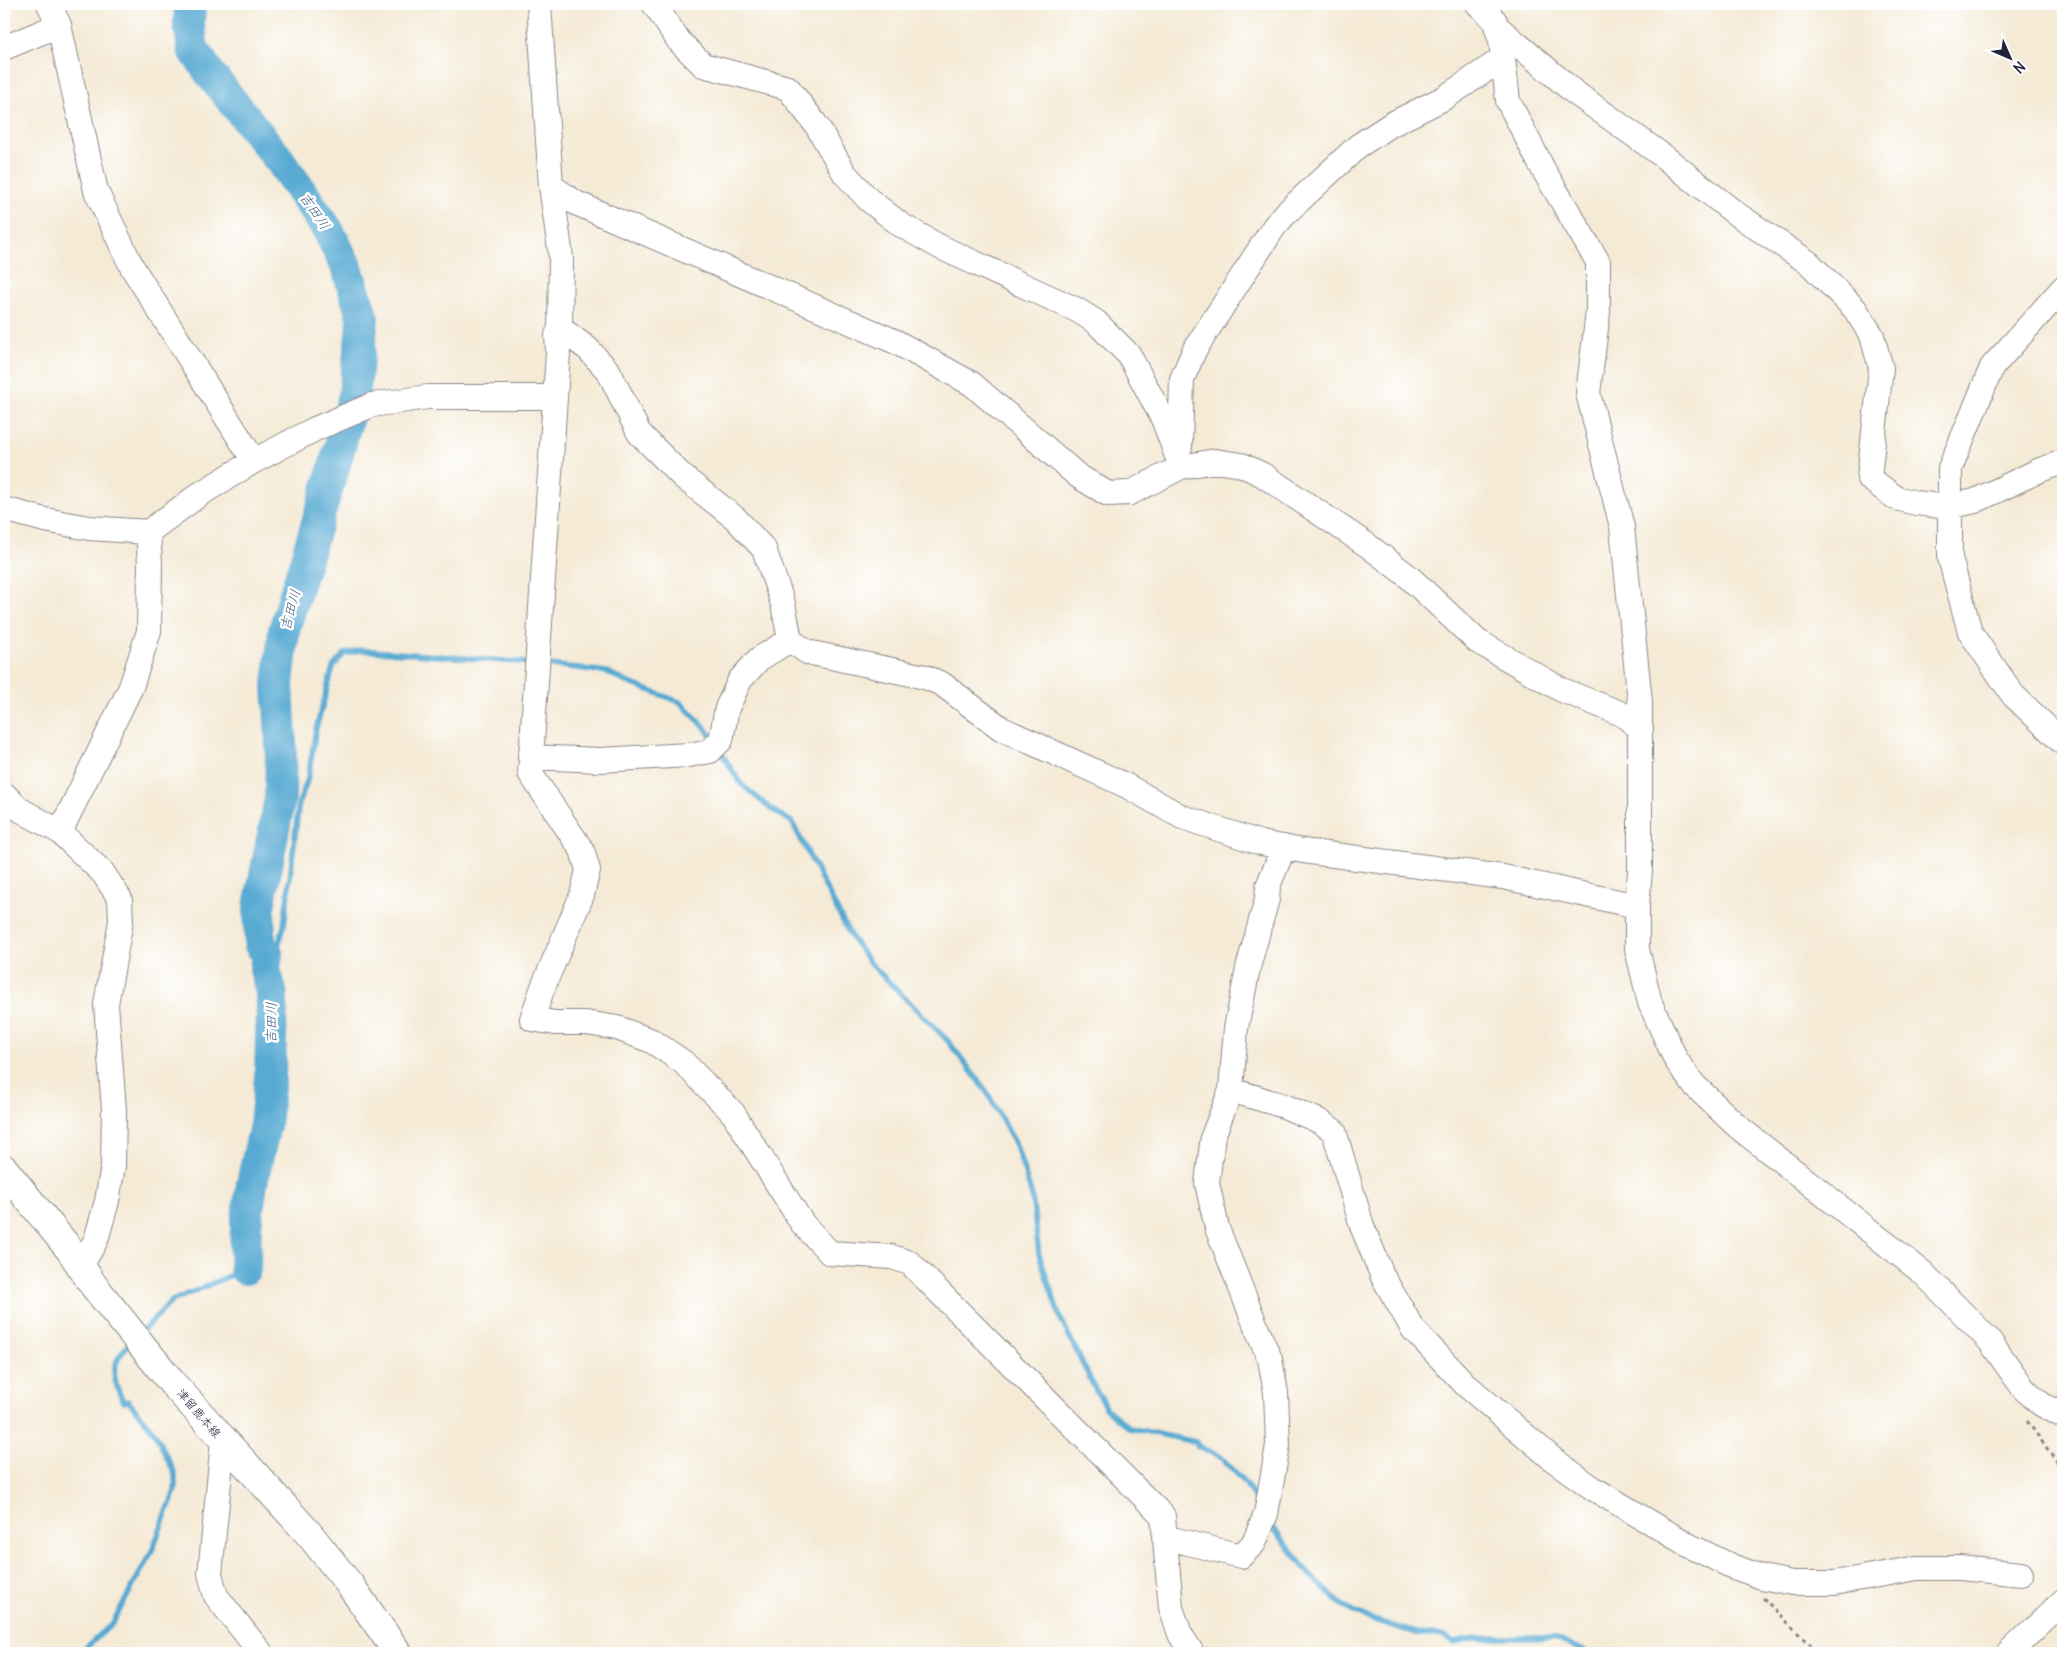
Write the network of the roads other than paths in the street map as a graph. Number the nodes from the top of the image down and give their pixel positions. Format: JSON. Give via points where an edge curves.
{"nodes":[{"id":1,"x":49,"y":4,"type":"edge"},
{"id":2,"x":539,"y":4,"type":"edge"},
{"id":3,"x":654,"y":4,"type":"edge"},
{"id":4,"x":1478,"y":4,"type":"edge"},
{"id":5,"x":59,"y":25,"type":"junction"},
{"id":6,"x":1496,"y":26,"type":"junction"},
{"id":7,"x":4,"y":48,"type":"edge"},
{"id":8,"x":1502,"y":59,"type":"junction"},
{"id":9,"x":551,"y":186,"type":"junction"},
{"id":10,"x":2063,"y":288,"type":"edge"},
{"id":11,"x":560,"y":328,"type":"junction"},
{"id":12,"x":555,"y":397,"type":"junction"},
{"id":13,"x":254,"y":461,"type":"junction"},
{"id":14,"x":2063,"y":462,"type":"edge"},
{"id":15,"x":1181,"y":466,"type":"junction"},
{"id":16,"x":1950,"y":506,"type":"junction"},
{"id":17,"x":4,"y":509,"type":"edge"},
{"id":18,"x":148,"y":532,"type":"junction"},
{"id":19,"x":790,"y":640,"type":"junction"},
{"id":20,"x":1641,"y":729,"type":"junction"},
{"id":21,"x":2063,"y":743,"type":"edge"},
{"id":22,"x":530,"y":757,"type":"junction"},
{"id":23,"x":4,"y":794,"type":"edge"},
{"id":24,"x":60,"y":832,"type":"junction"},
{"id":25,"x":1284,"y":846,"type":"junction"},
{"id":26,"x":1637,"y":906,"type":"junction"},
{"id":27,"x":1231,"y":1090,"type":"junction"},
{"id":28,"x":4,"y":1169,"type":"edge"},
{"id":29,"x":81,"y":1266,"type":"junction"},
{"id":30,"x":2063,"y":1416,"type":"edge"},
{"id":31,"x":223,"y":1441,"type":"junction"},
{"id":32,"x":1164,"y":1537,"type":"junction"},
{"id":33,"x":2022,"y":1574,"type":"dead end"},
{"id":34,"x":2063,"y":1602,"type":"edge"},
{"id":35,"x":261,"y":1653,"type":"edge"},
{"id":36,"x":398,"y":1653,"type":"edge"},
{"id":37,"x":1192,"y":1653,"type":"edge"},
{"id":38,"x":2009,"y":1653,"type":"edge"}],
"edges":[{"from":1,"to":5,"type":"street"},
{"from":2,"to":9,"type":"street"},
{"from":3,"to":15,"type":"street","via":[[679,41],[703,65],[788,88],[817,126],[845,174],[869,200],[901,225],[1096,322],[1130,355],[1164,421]]},
{"from":4,"to":6,"type":"street"},
{"from":5,"to":7,"type":"street"},
{"from":5,"to":13,"type":"street","via":[[96,191],[132,267]]},
{"from":6,"to":8,"type":"street"},
{"from":6,"to":16,"type":"street","via":[[1574,92],[1735,213],[1809,263],[1854,309],[1872,336],[1881,368],[1869,478],[1896,498]]},
{"from":8,"to":15,"type":"street","via":[[1444,98],[1392,124],[1358,146],[1274,227],[1195,349],[1182,379]]},
{"from":8,"to":20,"type":"street","via":[[1508,101],[1543,169],[1598,262],[1598,312],[1588,393],[1622,527]]},
{"from":9,"to":11,"type":"street","via":[[561,257]]},
{"from":9,"to":15,"type":"street","via":[[576,204],[896,342],[972,384],[1078,476],[1108,494],[1130,493]]},
{"from":10,"to":16,"type":"street","via":[[1992,367],[1950,468]]},
{"from":11,"to":12,"type":"street"},
{"from":11,"to":19,"type":"street","via":[[588,349],[609,372],[638,433],[683,477],[735,518],[764,549],[783,604]]},
{"from":12,"to":13,"type":"street","via":[[428,397],[372,405],[315,429]]},
{"from":12,"to":22,"type":"street"},
{"from":13,"to":18,"type":"street","via":[[200,494]]},
{"from":14,"to":16,"type":"street","via":[[1975,501]]},
{"from":15,"to":20,"type":"street","via":[[1216,461],[1242,465],[1263,475],[1401,571],[1477,641],[1562,690],[1622,714]]},
{"from":16,"to":21,"type":"street","via":[[1950,558],[1970,632],[2013,695]]},
{"from":17,"to":18,"type":"street","via":[[89,528]]},
{"from":18,"to":24,"type":"street","via":[[149,631],[131,687]]},
{"from":19,"to":22,"type":"street","via":[[759,659],[740,680],[727,708],[721,740],[710,751],[689,756],[600,760]]},
{"from":19,"to":25,"type":"street","via":[[807,652],[925,677],[942,684],[1002,729],[1125,785],[1182,816],[1261,843]]},
{"from":20,"to":26,"type":"street"},
{"from":22,"to":32,"type":"street","via":[[530,774],[582,850],[588,870],[582,895],[532,1020],[617,1028],[652,1041],[683,1062],[733,1113],[802,1223],[830,1252],[892,1257],[910,1263],[1163,1516]]},
{"from":23,"to":24,"type":"street","via":[[18,809]]},
{"from":24,"to":29,"type":"street","via":[[103,873],[120,899],[121,921],[106,1004],[114,1110],[113,1166],[96,1240]]},
{"from":25,"to":26,"type":"street","via":[[1503,877]]},
{"from":25,"to":27,"type":"street","via":[[1268,886],[1249,964],[1236,1028]]},
{"from":26,"to":30,"type":"street","via":[[1637,949],[1650,1003],[1676,1060],[1694,1085],[1738,1126],[1922,1273],[1989,1340],[2024,1388],[2041,1404]]},
{"from":27,"to":32,"type":"street","via":[[1213,1136],[1207,1183],[1217,1228],[1270,1359],[1276,1393],[1278,1445],[1266,1514],[1254,1542],[1241,1556]]},
{"from":27,"to":33,"type":"street","via":[[1284,1106],[1334,1130],[1362,1226],[1383,1277],[1412,1329],[1466,1385],[1554,1461],[1594,1489],[1714,1558],[1762,1577],[1792,1583],[1834,1583],[1917,1568]]},
{"from":28,"to":29,"type":"main road","name":"津留鹿本線"},
{"from":29,"to":31,"type":"main road","name":"津留鹿本線","via":[[173,1384]]},
{"from":31,"to":35,"type":"street","via":[[210,1574],[216,1596]]},
{"from":31,"to":36,"type":"main road","name":"津留鹿本線","via":[[310,1535],[350,1584]]},
{"from":32,"to":37,"type":"street","via":[[1171,1608],[1180,1634]]},
{"from":34,"to":38,"type":"street"}]}
